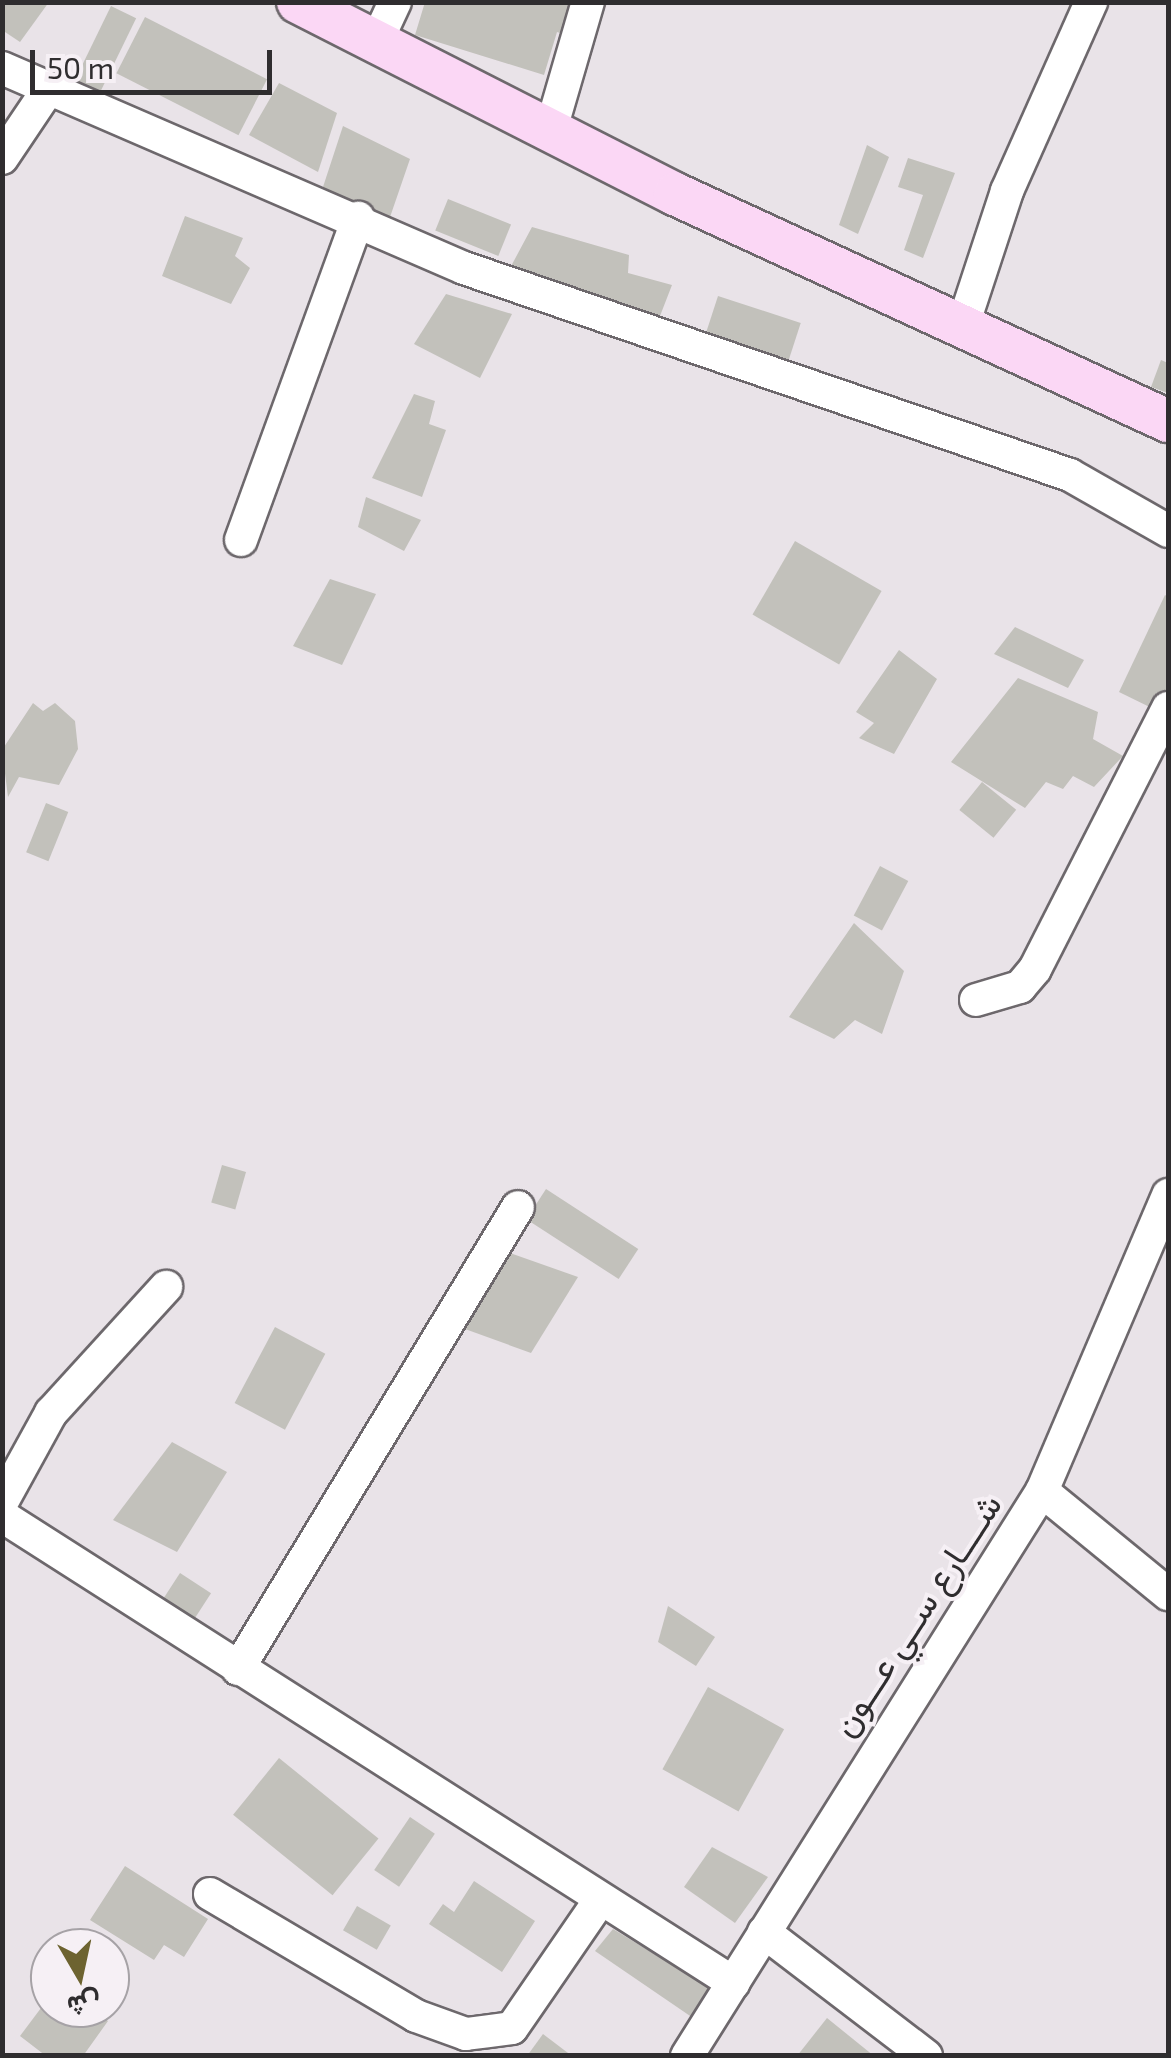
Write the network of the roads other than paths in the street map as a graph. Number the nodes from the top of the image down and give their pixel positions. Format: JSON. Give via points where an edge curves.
{"nodes":[{"id":1,"x":298,"y":2,"type":"edge"},
{"id":2,"x":395,"y":2,"type":"edge"},
{"id":3,"x":588,"y":2,"type":"edge"},
{"id":4,"x":1091,"y":2,"type":"edge"},
{"id":5,"x":375,"y":46,"type":"junction"},
{"id":6,"x":2,"y":68,"type":"edge"},
{"id":7,"x":45,"y":94,"type":"junction"},
{"id":8,"x":551,"y":129,"type":"junction"},
{"id":9,"x":2,"y":158,"type":"edge"},
{"id":10,"x":358,"y":218,"type":"junction"},
{"id":11,"x":962,"y":328,"type":"junction"},
{"id":12,"x":1168,"y":421,"type":"edge"},
{"id":13,"x":1168,"y":531,"type":"edge"},
{"id":14,"x":241,"y":540,"type":"dead end"},
{"id":15,"x":1168,"y":708,"type":"edge"},
{"id":16,"x":976,"y":1000,"type":"dead end"},
{"id":17,"x":1168,"y":1195,"type":"edge"},
{"id":18,"x":518,"y":1207,"type":"dead end"},
{"id":19,"x":166,"y":1287,"type":"dead end"},
{"id":20,"x":1042,"y":1491,"type":"junction"},
{"id":21,"x":2,"y":1502,"type":"edge"},
{"id":22,"x":2,"y":1516,"type":"edge"},
{"id":23,"x":1168,"y":1594,"type":"edge"},
{"id":24,"x":238,"y":1669,"type":"junction"},
{"id":25,"x":210,"y":1894,"type":"dead end"},
{"id":26,"x":600,"y":1900,"type":"junction"},
{"id":27,"x":764,"y":1932,"type":"junction"},
{"id":28,"x":734,"y":1982,"type":"junction"},
{"id":29,"x":687,"y":2056,"type":"edge"},
{"id":30,"x":926,"y":2056,"type":"edge"}],
"edges":[{"from":1,"to":5,"type":"main road"},
{"from":2,"to":5,"type":"street"},
{"from":3,"to":8,"type":"street"},
{"from":4,"to":11,"type":"street","via":[[1007,190]]},
{"from":5,"to":8,"type":"main road"},
{"from":6,"to":7,"type":"street"},
{"from":7,"to":9,"type":"street"},
{"from":7,"to":10,"type":"street"},
{"from":8,"to":11,"type":"main road"},
{"from":10,"to":13,"type":"street","via":[[464,268],[1070,475]]},
{"from":10,"to":14,"type":"street"},
{"from":11,"to":12,"type":"main road"},
{"from":15,"to":16,"type":"street","via":[[1035,969],[1020,987]]},
{"from":17,"to":20,"type":"street","name":"شــــارع ســي عـــون"},
{"from":18,"to":24,"type":"street"},
{"from":19,"to":21,"type":"street","via":[[51,1412]]},
{"from":20,"to":23,"type":"street"},
{"from":20,"to":27,"type":"street","name":"شــــارع ســي عـــون"},
{"from":22,"to":24,"type":"street"},
{"from":24,"to":26,"type":"street"},
{"from":25,"to":26,"type":"street","via":[[416,2016],[466,2034],[512,2028]]},
{"from":26,"to":28,"type":"street"},
{"from":27,"to":28,"type":"street","name":"شــــارع ســي عـــون"},
{"from":27,"to":30,"type":"street"},
{"from":28,"to":29,"type":"street","name":"شــــارع ســي عـــون"}]}
